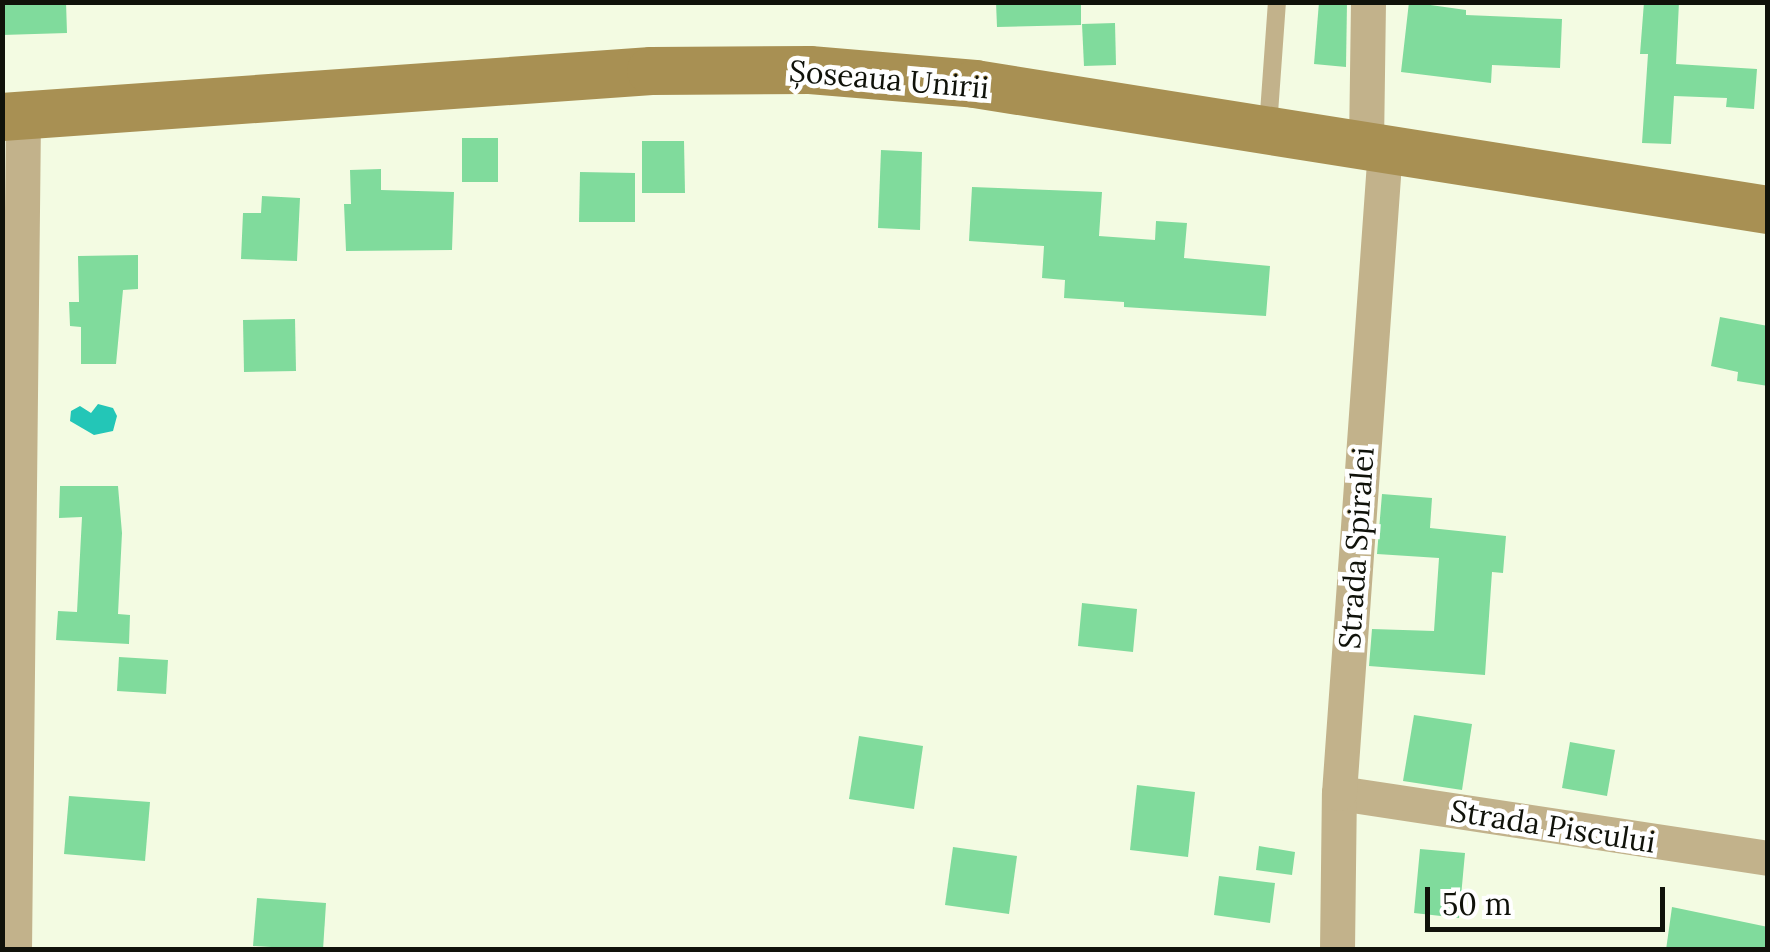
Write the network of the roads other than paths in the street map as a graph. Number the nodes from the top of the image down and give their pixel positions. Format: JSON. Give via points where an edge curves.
{"nodes":[{"id":1,"x":1277,"y":2,"type":"edge"},
{"id":2,"x":1368,"y":2,"type":"edge"},
{"id":3,"x":13,"y":117,"type":"edge"},
{"id":4,"x":1268,"y":129,"type":"junction"},
{"id":5,"x":1376,"y":146,"type":"junction"},
{"id":6,"x":1768,"y":210,"type":"edge"},
{"id":7,"x":1339,"y":793,"type":"junction"},
{"id":8,"x":1768,"y":858,"type":"edge"},
{"id":9,"x":14,"y":950,"type":"edge"},
{"id":10,"x":1337,"y":950,"type":"edge"}],
"edges":[{"from":1,"to":4,"type":"lane"},
{"from":2,"to":5,"type":"street","name":"Strada Spiralei"},
{"from":3,"to":4,"type":"main road","name":"Șoseaua Unirii","via":[[737,69],[959,82]]},
{"from":3,"to":9,"type":"street"},
{"from":4,"to":5,"type":"main road","name":"Șoseaua Unirii"},
{"from":5,"to":6,"type":"main road","name":"Șoseaua Unirii"},
{"from":5,"to":7,"type":"street","name":"Strada Spiralei"},
{"from":7,"to":8,"type":"street","name":"Strada Piscului"},
{"from":7,"to":10,"type":"street","name":"Strada Spiralei"}]}
